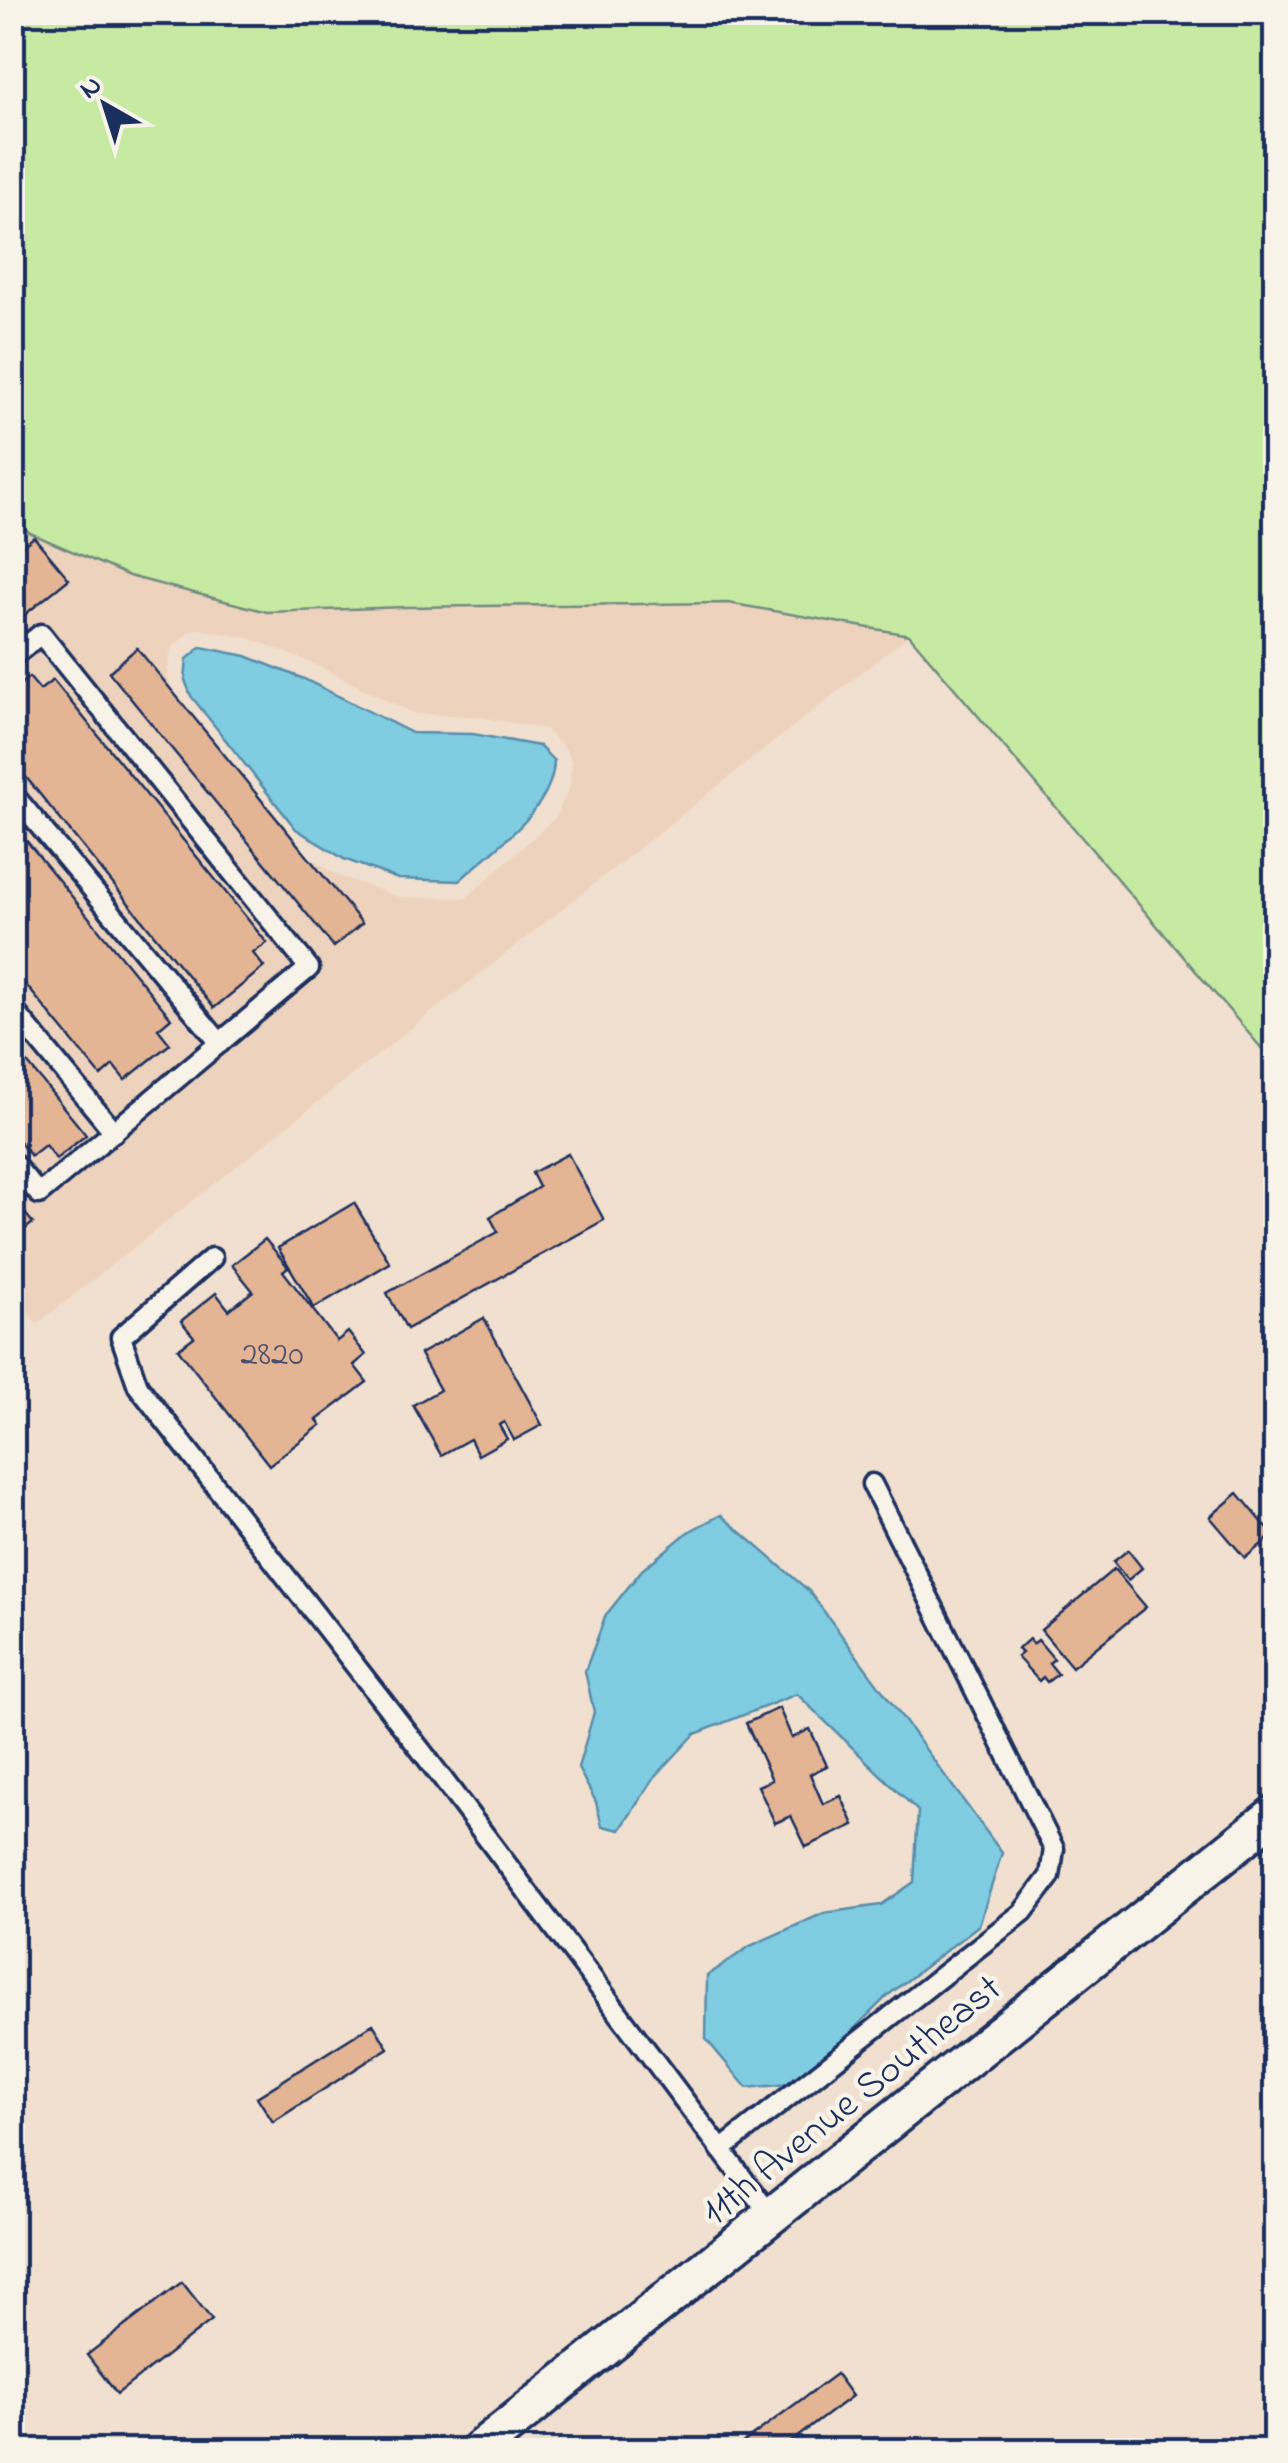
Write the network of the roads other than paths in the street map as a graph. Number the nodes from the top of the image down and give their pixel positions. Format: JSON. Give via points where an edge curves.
{"nodes":[{"id":1,"x":12,"y":657,"type":"edge"},
{"id":2,"x":12,"y":793,"type":"edge"},
{"id":3,"x":12,"y":1008,"type":"edge"},
{"id":4,"x":220,"y":1043,"type":"junction"},
{"id":5,"x":114,"y":1132,"type":"junction"},
{"id":6,"x":12,"y":1162,"type":"edge"},
{"id":7,"x":212,"y":1258,"type":"dead end"},
{"id":8,"x":872,"y":1484,"type":"dead end"},
{"id":9,"x":1276,"y":1813,"type":"edge"},
{"id":10,"x":721,"y":2150,"type":"junction"},
{"id":11,"x":771,"y":2216,"type":"junction"},
{"id":12,"x":478,"y":2450,"type":"edge"}],
"edges":[{"from":1,"to":4,"type":"lane","via":[[41,634],[309,968]]},
{"from":2,"to":4,"type":"lane"},
{"from":3,"to":5,"type":"lane"},
{"from":4,"to":5,"type":"lane"},
{"from":5,"to":6,"type":"lane","via":[[39,1194]]},
{"from":7,"to":10,"type":"lane","via":[[121,1337],[138,1386]]},
{"from":8,"to":10,"type":"lane","via":[[1054,1849],[1050,1876],[1023,1912]]},
{"from":9,"to":11,"type":"street","name":"11th Avenue Southeast"},
{"from":10,"to":11,"type":"lane"},
{"from":11,"to":12,"type":"street","name":"11th Avenue Southeast"}]}
